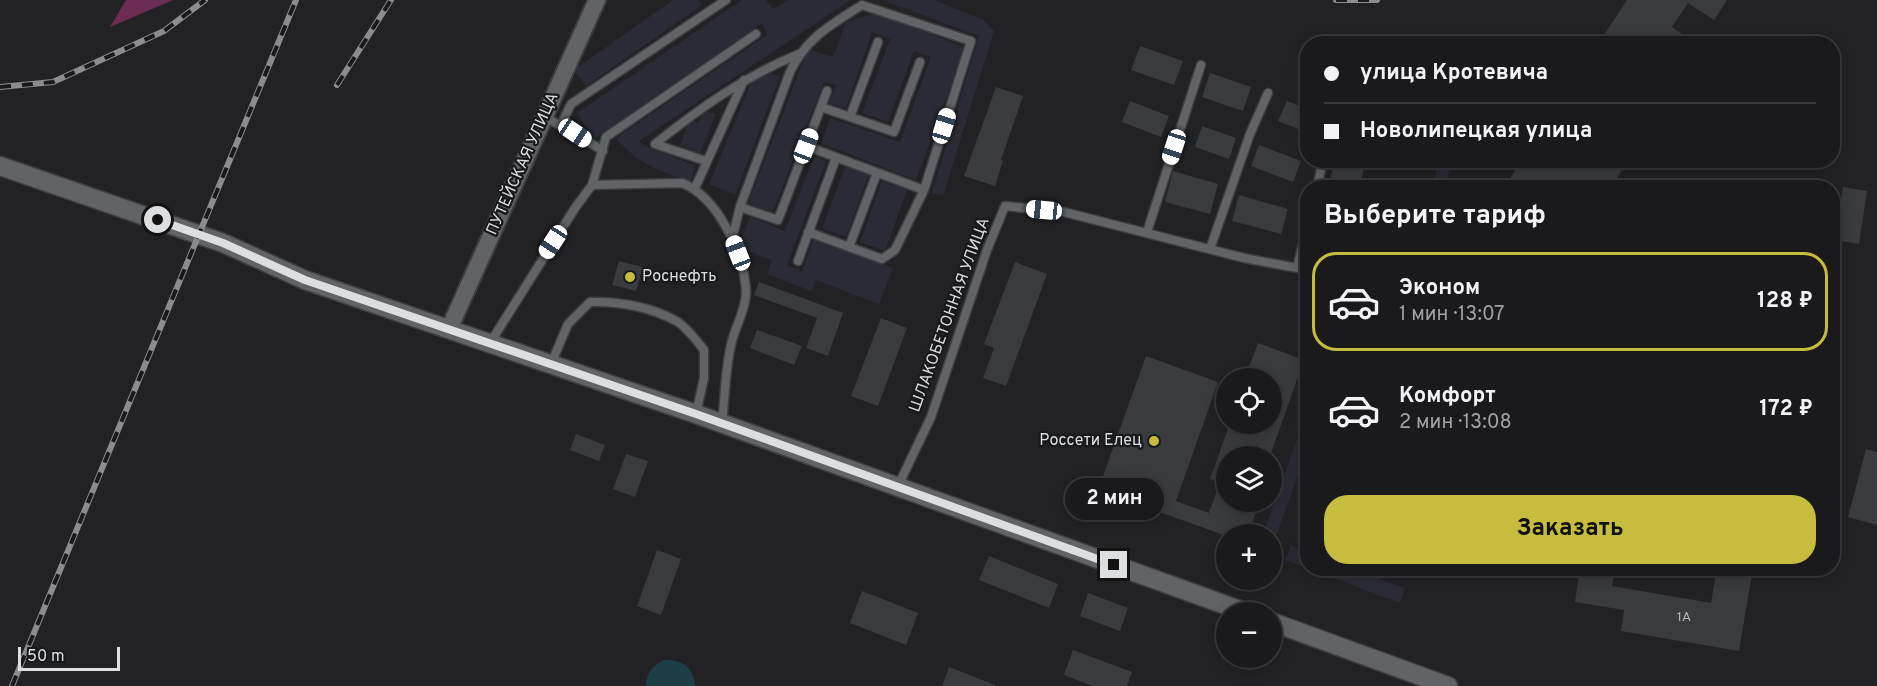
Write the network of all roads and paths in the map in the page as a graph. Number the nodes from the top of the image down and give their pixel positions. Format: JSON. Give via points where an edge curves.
{"nodes":[{"id":1,"x":597,"y":0,"type":"edge"},
{"id":2,"x":726,"y":0,"type":"edge"},
{"id":3,"x":756,"y":34,"type":"dead end"},
{"id":4,"x":878,"y":42,"type":"dead end"},
{"id":5,"x":799,"y":54,"type":"junction"},
{"id":6,"x":920,"y":62,"type":"dead end"},
{"id":7,"x":1201,"y":65,"type":"dead end"},
{"id":8,"x":744,"y":80,"type":"junction"},
{"id":9,"x":827,"y":91,"type":"dead end"},
{"id":10,"x":1269,"y":93,"type":"dead end"},
{"id":11,"x":821,"y":107,"type":"junction"},
{"id":12,"x":544,"y":117,"type":"junction"},
{"id":13,"x":850,"y":117,"type":"junction"},
{"id":14,"x":561,"y":126,"type":"junction"},
{"id":15,"x":806,"y":146,"type":"junction"},
{"id":16,"x":603,"y":151,"type":"junction"},
{"id":17,"x":836,"y":158,"type":"junction"},
{"id":18,"x":706,"y":161,"type":"junction"},
{"id":19,"x":4,"y":171,"type":"edge"},
{"id":20,"x":878,"y":173,"type":"junction"},
{"id":21,"x":592,"y":184,"type":"junction"},
{"id":22,"x":695,"y":188,"type":"junction"},
{"id":23,"x":924,"y":190,"type":"junction"},
{"id":24,"x":740,"y":207,"type":"junction"},
{"id":25,"x":808,"y":232,"type":"junction"},
{"id":26,"x":1147,"y":232,"type":"junction"},
{"id":27,"x":732,"y":239,"type":"junction"},
{"id":28,"x":849,"y":247,"type":"junction"},
{"id":29,"x":1210,"y":249,"type":"junction"},
{"id":30,"x":1300,"y":256,"type":"edge"},
{"id":31,"x":798,"y":261,"type":"dead end"},
{"id":32,"x":448,"y":328,"type":"junction"},
{"id":33,"x":490,"y":343,"type":"junction"},
{"id":34,"x":551,"y":364,"type":"junction"},
{"id":35,"x":696,"y":414,"type":"junction"},
{"id":36,"x":722,"y":423,"type":"junction"},
{"id":37,"x":898,"y":486,"type":"junction"},
{"id":38,"x":1217,"y":602,"type":"edge"},
{"id":39,"x":1282,"y":626,"type":"edge"},
{"id":40,"x":1448,"y":686,"type":"edge"}],
"edges":[{"from":1,"to":12,"type":"street","name":"ПУТЕЙСКАЯ УЛИЦА"},
{"from":2,"to":14,"type":"lane","via":[[571,104]]},
{"from":3,"to":16,"type":"lane","via":[[606,136]]},
{"from":4,"to":13,"type":"lane"},
{"from":5,"to":8,"type":"lane"},
{"from":5,"to":23,"type":"lane","via":[[819,33],[862,5],[971,41]]},
{"from":5,"to":24,"type":"lane"},
{"from":6,"to":13,"type":"lane","via":[[894,132]]},
{"from":7,"to":26,"type":"lane"},
{"from":8,"to":18,"type":"lane"},
{"from":8,"to":18,"type":"lane","via":[[655,144]]},
{"from":9,"to":11,"type":"lane"},
{"from":10,"to":29,"type":"lane","via":[[1250,134]]},
{"from":11,"to":13,"type":"lane"},
{"from":11,"to":15,"type":"lane"},
{"from":12,"to":14,"type":"lane"},
{"from":12,"to":32,"type":"street","name":"ПУТЕЙСКАЯ УЛИЦА"},
{"from":14,"to":16,"type":"lane"},
{"from":15,"to":17,"type":"lane"},
{"from":15,"to":24,"type":"lane","via":[[778,220]]},
{"from":16,"to":21,"type":"lane"},
{"from":17,"to":20,"type":"lane"},
{"from":17,"to":25,"type":"lane"},
{"from":18,"to":22,"type":"lane"},
{"from":19,"to":32,"type":"street","via":[[223,243],[305,280]]},
{"from":20,"to":23,"type":"lane"},
{"from":20,"to":28,"type":"lane"},
{"from":21,"to":22,"type":"lane","via":[[682,183]]},
{"from":21,"to":33,"type":"lane"},
{"from":22,"to":27,"type":"lane"},
{"from":23,"to":28,"type":"lane","via":[[895,250],[882,259]]},
{"from":24,"to":27,"type":"lane"},
{"from":25,"to":28,"type":"lane"},
{"from":25,"to":31,"type":"lane"},
{"from":26,"to":29,"type":"lane","name":"ШЛАКОБЕТОННАЯ УЛИЦА"},
{"from":26,"to":37,"type":"lane","name":"ШЛАКОБЕТОННАЯ УЛИЦА","via":[[1064,212],[1005,206],[931,417]]},
{"from":27,"to":36,"type":"lane","via":[[743,268],[746,295],[730,346]]},
{"from":29,"to":30,"type":"lane","name":"ШЛАКОБЕТОННАЯ УЛИЦА","via":[[1297,268]]},
{"from":32,"to":33,"type":"street"},
{"from":33,"to":34,"type":"street"},
{"from":34,"to":35,"type":"street"},
{"from":34,"to":35,"type":"lane","via":[[568,324],[590,302],[611,301],[640,307],[679,323],[704,350],[704,378]]},
{"from":35,"to":36,"type":"street"},
{"from":36,"to":37,"type":"street"},
{"from":37,"to":38,"type":"street"},
{"from":39,"to":40,"type":"street"}]}
